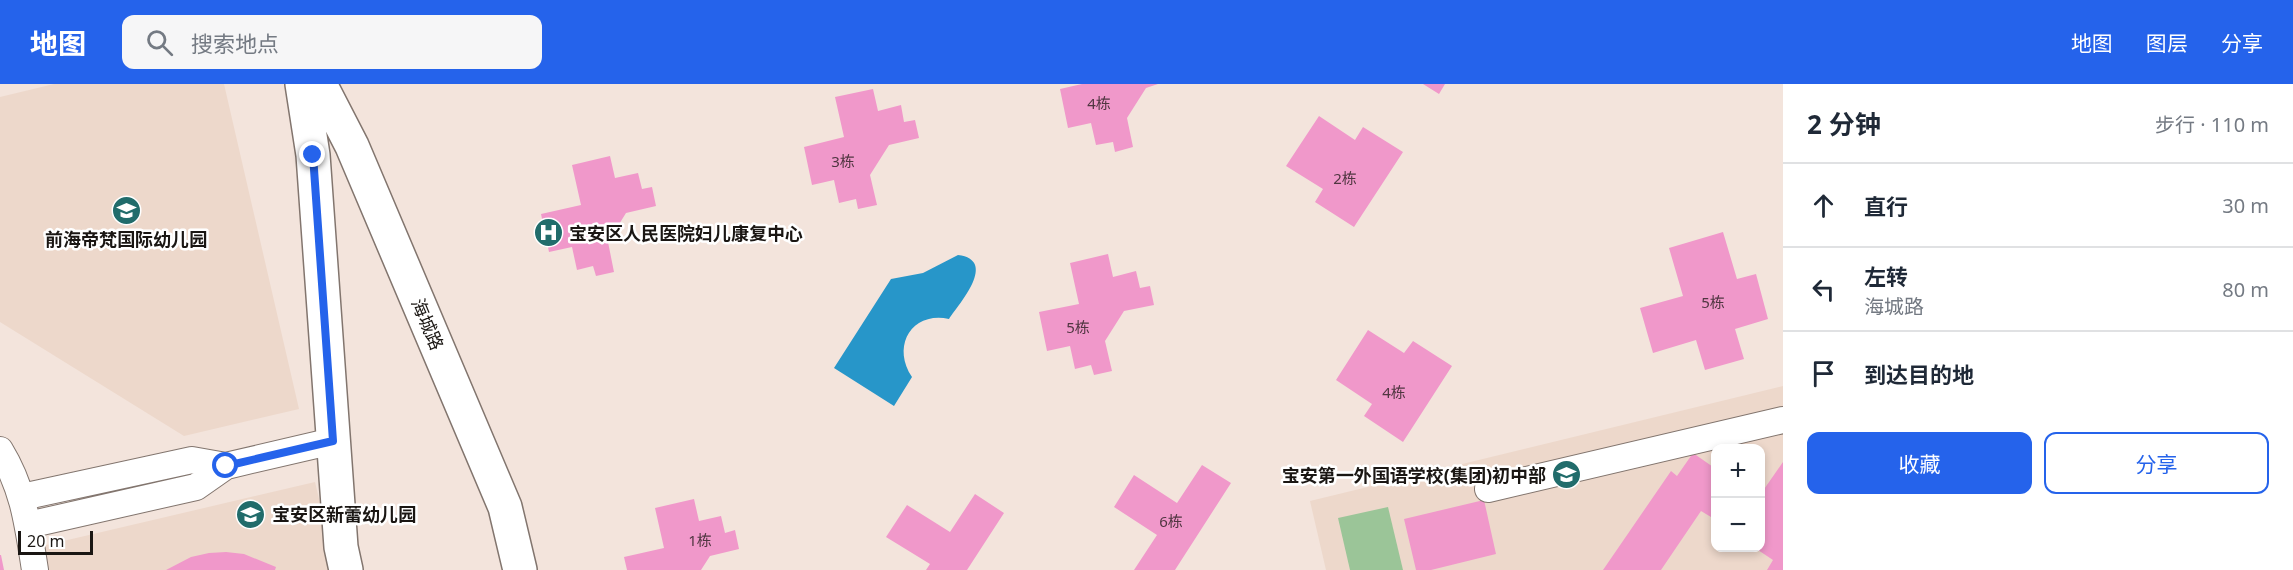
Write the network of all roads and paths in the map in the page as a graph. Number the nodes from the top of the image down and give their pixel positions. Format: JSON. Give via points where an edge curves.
{"nodes":[{"id":1,"x":302,"y":84,"type":"edge"},
{"id":2,"x":320,"y":84,"type":"edge"},
{"id":3,"x":1783,"y":420,"type":"edge"},
{"id":4,"x":333,"y":441,"type":"junction"},
{"id":5,"x":0,"y":450,"type":"edge"},
{"id":6,"x":226,"y":466,"type":"junction"},
{"id":7,"x":1488,"y":489,"type":"dead end"},
{"id":8,"x":22,"y":497,"type":"junction"},
{"id":9,"x":28,"y":525,"type":"junction"},
{"id":10,"x":35,"y":570,"type":"edge"},
{"id":11,"x":346,"y":570,"type":"edge"},
{"id":12,"x":520,"y":570,"type":"edge"}],
"edges":[{"from":1,"to":4,"type":"main road","via":[[313,155]]},
{"from":2,"to":12,"type":"main road","name":"海城路","via":[[352,146],[505,507]]},
{"from":3,"to":7,"type":"lane"},
{"from":4,"to":6,"type":"lane"},
{"from":4,"to":11,"type":"main road"},
{"from":5,"to":8,"type":"lane"},
{"from":6,"to":8,"type":"lane","via":[[192,460]]},
{"from":6,"to":9,"type":"lane","via":[[196,487]]},
{"from":8,"to":9,"type":"lane"},
{"from":9,"to":10,"type":"lane"}]}
